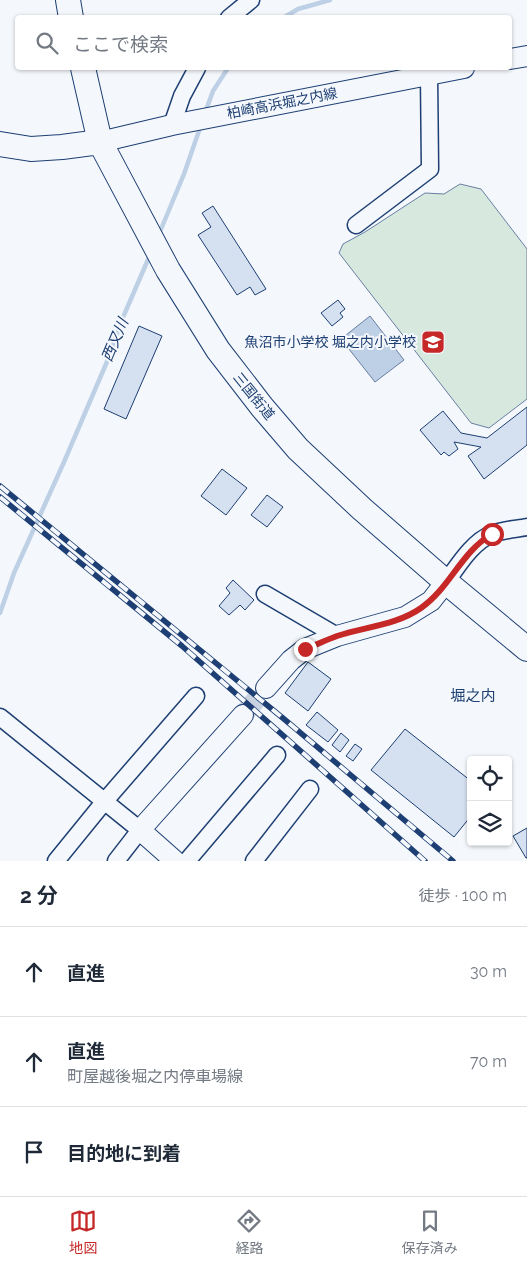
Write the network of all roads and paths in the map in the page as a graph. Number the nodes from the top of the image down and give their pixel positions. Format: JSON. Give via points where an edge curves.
{"nodes":[{"id":1,"x":68,"y":0,"type":"edge"},
{"id":2,"x":251,"y":0,"type":"edge"},
{"id":3,"x":71,"y":15,"type":"edge"},
{"id":4,"x":233,"y":15,"type":"edge"},
{"id":5,"x":527,"y":56,"type":"edge"},
{"id":6,"x":512,"y":59,"type":"edge"},
{"id":7,"x":83,"y":70,"type":"edge"},
{"id":8,"x":196,"y":70,"type":"edge"},
{"id":9,"x":452,"y":70,"type":"edge"},
{"id":10,"x":429,"y":74,"type":"junction"},
{"id":11,"x":172,"y":125,"type":"junction"},
{"id":12,"x":100,"y":142,"type":"junction"},
{"id":13,"x":0,"y":144,"type":"edge"},
{"id":14,"x":356,"y":225,"type":"dead end"},
{"id":15,"x":527,"y":527,"type":"edge"},
{"id":16,"x":446,"y":582,"type":"junction"},
{"id":17,"x":265,"y":594,"type":"dead end"},
{"id":18,"x":337,"y":636,"type":"junction"},
{"id":19,"x":527,"y":649,"type":"edge"},
{"id":20,"x":266,"y":688,"type":"tunnel mouth"},
{"id":21,"x":196,"y":696,"type":"dead end"},
{"id":22,"x":243,"y":715,"type":"tunnel mouth"},
{"id":23,"x":0,"y":718,"type":"edge"},
{"id":24,"x":277,"y":755,"type":"dead end"},
{"id":25,"x":310,"y":789,"type":"dead end"},
{"id":26,"x":104,"y":802,"type":"junction"},
{"id":27,"x":140,"y":830,"type":"junction"},
{"id":28,"x":56,"y":861,"type":"edge"},
{"id":29,"x":116,"y":861,"type":"edge"},
{"id":30,"x":175,"y":861,"type":"edge"},
{"id":31,"x":187,"y":861,"type":"edge"},
{"id":32,"x":254,"y":861,"type":"edge"}],
"edges":[{"from":1,"to":3,"type":"highway"},
{"from":2,"to":4,"type":"street"},
{"from":5,"to":6,"type":"main road"},
{"from":7,"to":12,"type":"highway","name":"三国街道"},
{"from":8,"to":11,"type":"street"},
{"from":9,"to":10,"type":"main road","name":"柏崎高浜堀之内線"},
{"from":10,"to":11,"type":"main road","name":"柏崎高浜堀之内線"},
{"from":10,"to":14,"type":"street","via":[[430,169]]},
{"from":11,"to":12,"type":"main road","name":"柏崎高浜堀之内線"},
{"from":12,"to":13,"type":"highway","via":[[31,149]]},
{"from":12,"to":16,"type":"highway","name":"三国街道","via":[[168,270],[218,350],[262,407],[325,475]]},
{"from":15,"to":16,"type":"street","via":[[492,534],[480,541]]},
{"from":16,"to":18,"type":"main road","via":[[431,601],[406,617]]},
{"from":16,"to":19,"type":"highway","name":"三国街道"},
{"from":17,"to":18,"type":"street"},
{"from":18,"to":20,"type":"main road","via":[[305,649]]},
{"from":21,"to":26,"type":"street"},
{"from":22,"to":27,"type":"main road"},
{"from":23,"to":26,"type":"street"},
{"from":24,"to":31,"type":"street"},
{"from":25,"to":32,"type":"street"},
{"from":26,"to":27,"type":"street"},
{"from":26,"to":28,"type":"street"},
{"from":27,"to":29,"type":"street"},
{"from":27,"to":30,"type":"main road"}]}
